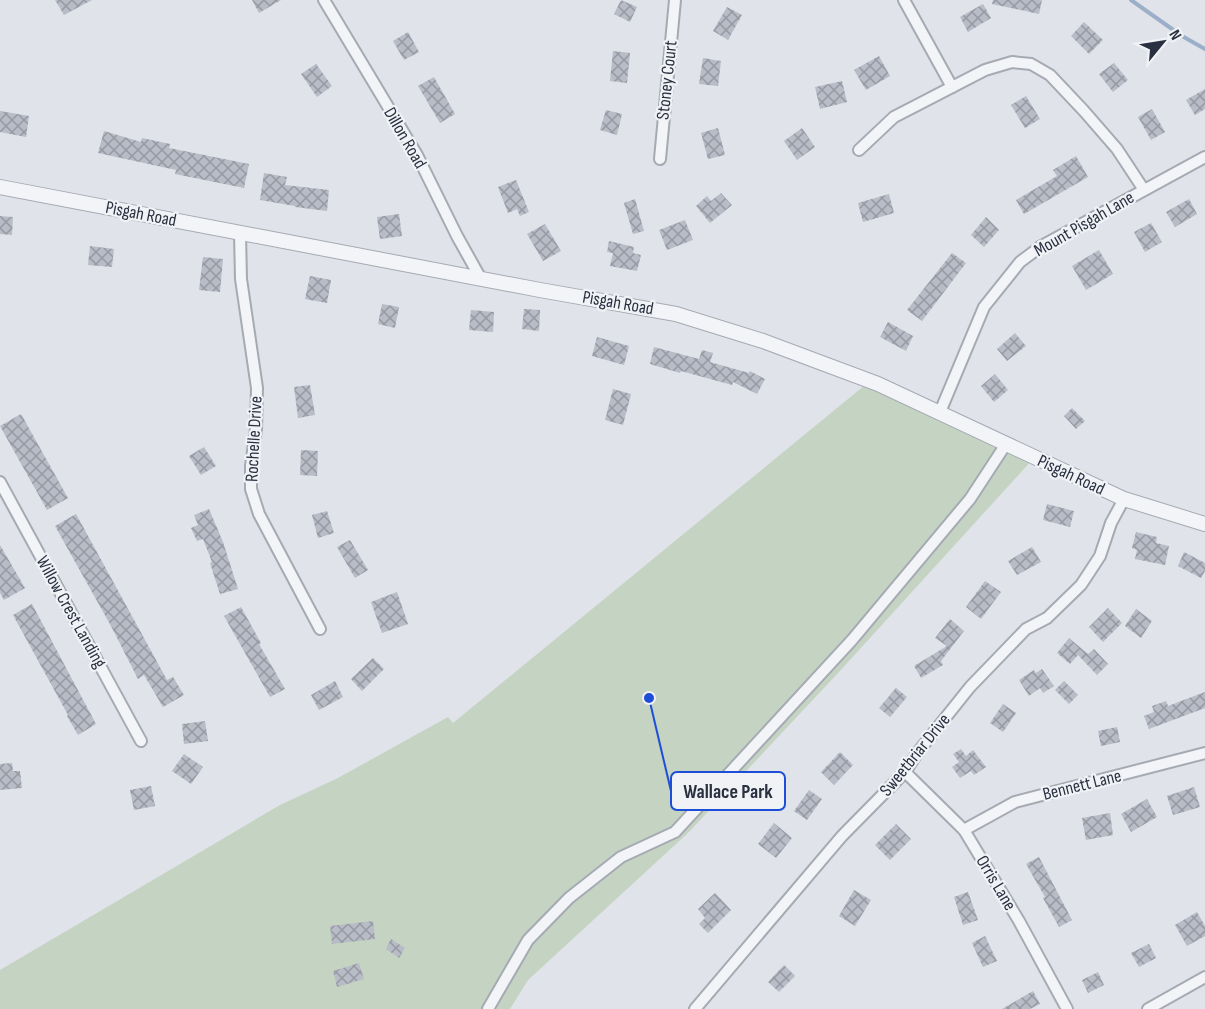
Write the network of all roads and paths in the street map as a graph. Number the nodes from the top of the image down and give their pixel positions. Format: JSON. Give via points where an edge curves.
{"nodes":[{"id":1,"x":324,"y":0,"type":"edge"},
{"id":2,"x":675,"y":0,"type":"edge"},
{"id":3,"x":904,"y":0,"type":"edge"},
{"id":4,"x":952,"y":87,"type":"junction"},
{"id":5,"x":859,"y":150,"type":"dead end"},
{"id":6,"x":1205,"y":157,"type":"edge"},
{"id":7,"x":660,"y":159,"type":"dead end"},
{"id":8,"x":0,"y":187,"type":"edge"},
{"id":9,"x":1144,"y":190,"type":"junction"},
{"id":10,"x":240,"y":233,"type":"junction"},
{"id":11,"x":481,"y":279,"type":"junction"},
{"id":12,"x":940,"y":412,"type":"junction"},
{"id":13,"x":1006,"y":444,"type":"junction"},
{"id":14,"x":0,"y":482,"type":"edge"},
{"id":15,"x":1124,"y":499,"type":"junction"},
{"id":16,"x":1205,"y":524,"type":"edge"},
{"id":17,"x":320,"y":629,"type":"dead end"},
{"id":18,"x":141,"y":741,"type":"dead end"},
{"id":19,"x":1205,"y":753,"type":"edge"},
{"id":20,"x":905,"y":772,"type":"junction"},
{"id":21,"x":963,"y":830,"type":"junction"},
{"id":22,"x":1205,"y":977,"type":"edge"},
{"id":23,"x":488,"y":1009,"type":"edge"},
{"id":24,"x":695,"y":1009,"type":"edge"},
{"id":25,"x":1067,"y":1009,"type":"edge"},
{"id":26,"x":1148,"y":1009,"type":"edge"}],
"edges":[{"from":1,"to":11,"type":"street","name":"Dillon Road","via":[[417,155]]},
{"from":2,"to":7,"type":"street","name":"Stoney Court"},
{"from":3,"to":4,"type":"street"},
{"from":4,"to":5,"type":"street","via":[[894,117]]},
{"from":4,"to":9,"type":"street","via":[[1012,62],[1031,64],[1050,75],[1084,111],[1117,149]]},
{"from":6,"to":9,"type":"street","name":"Mount Pisgah Lane"},
{"from":8,"to":10,"type":"street","name":"Pisgah Road"},
{"from":9,"to":12,"type":"street","name":"Mount Pisgah Lane","via":[[1020,262],[984,307]]},
{"from":10,"to":11,"type":"street","name":"Pisgah Road"},
{"from":10,"to":17,"type":"street","name":"Rochelle Drive","via":[[242,279],[257,388],[251,489],[259,514]]},
{"from":11,"to":12,"type":"street","name":"Pisgah Road","via":[[676,314],[784,348]]},
{"from":12,"to":13,"type":"street","name":"Pisgah Road"},
{"from":13,"to":15,"type":"street","name":"Pisgah Road"},
{"from":13,"to":23,"type":"street","via":[[970,499],[852,640],[675,832],[621,857],[569,898],[528,940]]},
{"from":14,"to":18,"type":"street","name":"Willow Crest Landing"},
{"from":15,"to":16,"type":"street","name":"Pisgah Road"},
{"from":15,"to":20,"type":"street","name":"Sweetbriar Drive","via":[[1110,524],[1100,556],[1081,585],[1047,618],[1026,629],[970,687]]},
{"from":19,"to":21,"type":"street","name":"Bennett Lane","via":[[1015,802]]},
{"from":20,"to":21,"type":"street","name":"Orris Lane"},
{"from":20,"to":24,"type":"street","name":"Sweetbriar Drive","via":[[842,836]]},
{"from":21,"to":25,"type":"street","name":"Orris Lane"},
{"from":22,"to":26,"type":"street"}]}
